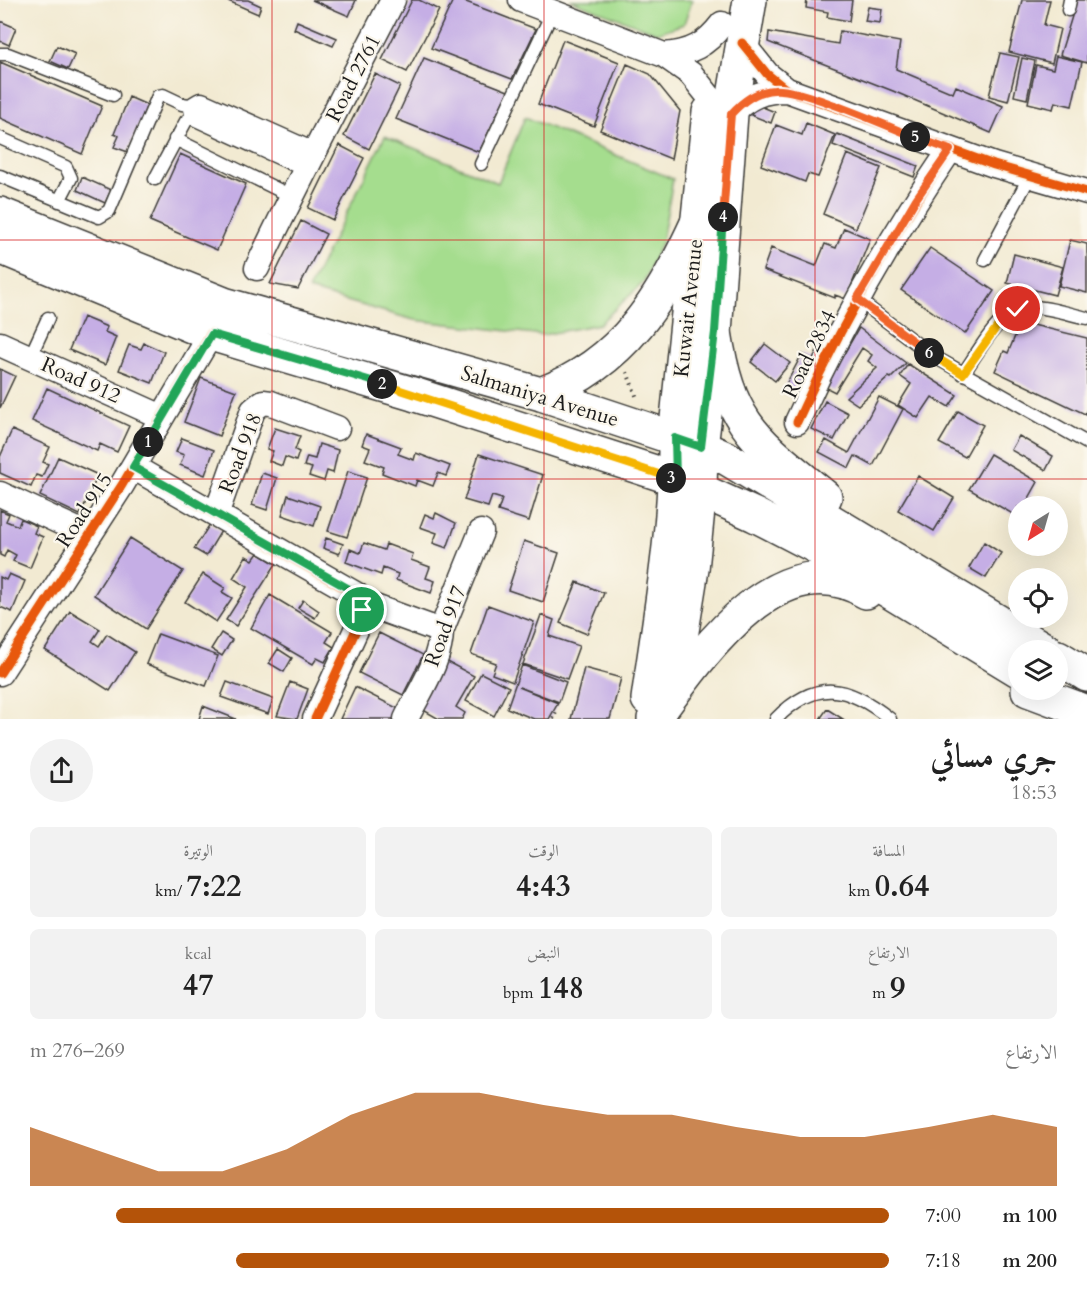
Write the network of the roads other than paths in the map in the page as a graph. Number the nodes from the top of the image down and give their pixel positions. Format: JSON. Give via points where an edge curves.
{"nodes":[{"id":1,"x":393,"y":0,"type":"edge"},
{"id":2,"x":521,"y":0,"type":"edge"},
{"id":3,"x":750,"y":0,"type":"edge"},
{"id":4,"x":552,"y":13,"type":"junction"},
{"id":5,"x":730,"y":22,"type":"edge"},
{"id":6,"x":0,"y":54,"type":"edge"},
{"id":7,"x":664,"y":55,"type":"junction"},
{"id":8,"x":787,"y":90,"type":"junction"},
{"id":9,"x":113,"y":95,"type":"dead end"},
{"id":10,"x":721,"y":106,"type":"junction"},
{"id":11,"x":197,"y":110,"type":"junction"},
{"id":12,"x":0,"y":138,"type":"edge"},
{"id":13,"x":175,"y":139,"type":"junction"},
{"id":14,"x":950,"y":150,"type":"junction"},
{"id":15,"x":309,"y":159,"type":"junction"},
{"id":16,"x":482,"y":165,"type":"dead end"},
{"id":17,"x":0,"y":176,"type":"edge"},
{"id":18,"x":1030,"y":176,"type":"junction"},
{"id":19,"x":155,"y":179,"type":"dead end"},
{"id":20,"x":1087,"y":192,"type":"edge"},
{"id":21,"x":291,"y":196,"type":"junction"},
{"id":22,"x":59,"y":201,"type":"junction"},
{"id":23,"x":0,"y":214,"type":"edge"},
{"id":24,"x":698,"y":221,"type":"junction"},
{"id":25,"x":0,"y":247,"type":"edge"},
{"id":26,"x":985,"y":260,"type":"dead end"},
{"id":27,"x":257,"y":268,"type":"dead end"},
{"id":28,"x":857,"y":299,"type":"junction"},
{"id":29,"x":48,"y":318,"type":"dead end"},
{"id":30,"x":1087,"y":318,"type":"edge"},
{"id":31,"x":715,"y":332,"type":"junction"},
{"id":32,"x":212,"y":334,"type":"junction"},
{"id":33,"x":0,"y":344,"type":"edge"},
{"id":34,"x":30,"y":357,"type":"junction"},
{"id":35,"x":963,"y":374,"type":"junction"},
{"id":36,"x":541,"y":394,"type":"junction"},
{"id":37,"x":162,"y":417,"type":"junction"},
{"id":38,"x":797,"y":422,"type":"dead end"},
{"id":39,"x":337,"y":428,"type":"dead end"},
{"id":40,"x":674,"y":438,"type":"junction"},
{"id":41,"x":1087,"y":443,"type":"edge"},
{"id":42,"x":133,"y":467,"type":"junction"},
{"id":43,"x":688,"y":484,"type":"junction"},
{"id":44,"x":0,"y":494,"type":"edge"},
{"id":45,"x":217,"y":512,"type":"junction"},
{"id":46,"x":481,"y":532,"type":"dead end"},
{"id":47,"x":88,"y":535,"type":"junction"},
{"id":48,"x":907,"y":565,"type":"junction"},
{"id":49,"x":361,"y":602,"type":"junction"},
{"id":50,"x":441,"y":631,"type":"junction"},
{"id":51,"x":1029,"y":640,"type":"edge"},
{"id":52,"x":8,"y":646,"type":"edge"},
{"id":53,"x":1068,"y":663,"type":"edge"},
{"id":54,"x":1008,"y":664,"type":"edge"},
{"id":55,"x":0,"y":673,"type":"edge"},
{"id":56,"x":1087,"y":675,"type":"edge"},
{"id":57,"x":1008,"y":678,"type":"edge"},
{"id":58,"x":1055,"y":700,"type":"edge"},
{"id":59,"x":1067,"y":700,"type":"edge"},
{"id":60,"x":1087,"y":712,"type":"edge"},
{"id":61,"x":315,"y":719,"type":"edge"},
{"id":62,"x":406,"y":719,"type":"edge"},
{"id":63,"x":650,"y":719,"type":"edge"},
{"id":64,"x":776,"y":719,"type":"edge"},
{"id":65,"x":890,"y":719,"type":"edge"}],
"edges":[{"from":1,"to":15,"type":"street","name":"Road 2761"},
{"from":2,"to":4,"type":"street"},
{"from":3,"to":5,"type":"main road","name":"Kuwait Avenue"},
{"from":4,"to":7,"type":"street"},
{"from":4,"to":16,"type":"lane"},
{"from":5,"to":7,"type":"street","via":[[698,48]]},
{"from":5,"to":8,"type":"street","via":[[766,74]]},
{"from":5,"to":10,"type":"main road","name":"Kuwait Avenue"},
{"from":6,"to":9,"type":"lane"},
{"from":7,"to":10,"type":"street","via":[[691,74]]},
{"from":8,"to":10,"type":"street","via":[[762,92],[745,101]]},
{"from":8,"to":14,"type":"street"},
{"from":10,"to":24,"type":"main road","name":"Kuwait Avenue"},
{"from":10,"to":31,"type":"main road","name":"Kuwait Avenue"},
{"from":11,"to":13,"type":"lane"},
{"from":11,"to":15,"type":"street","via":[[201,105]]},
{"from":11,"to":22,"type":"lane","via":[[158,96],[109,211],[99,217]]},
{"from":12,"to":22,"type":"lane","via":[[66,167],[71,178]]},
{"from":13,"to":19,"type":"lane"},
{"from":13,"to":21,"type":"lane"},
{"from":14,"to":18,"type":"street"},
{"from":14,"to":28,"type":"street","name":"Road 2834"},
{"from":15,"to":21,"type":"street","name":"Road 2761"},
{"from":17,"to":22,"type":"lane"},
{"from":18,"to":20,"type":"street"},
{"from":18,"to":26,"type":"lane"},
{"from":21,"to":27,"type":"street","name":"Road 2761"},
{"from":23,"to":36,"type":"main road","name":"Salmaniya Avenue","via":[[224,304]]},
{"from":24,"to":36,"type":"main road","via":[[660,293],[616,350],[585,374]]},
{"from":24,"to":40,"type":"main road","name":"Kuwait Avenue"},
{"from":25,"to":32,"type":"main road","name":"Salmaniya Avenue"},
{"from":28,"to":35,"type":"lane","name":"Road 2834","via":[[903,336]]},
{"from":28,"to":38,"type":"street","name":"Road 2834"},
{"from":29,"to":34,"type":"lane"},
{"from":30,"to":35,"type":"lane","via":[[1041,308],[1018,309],[999,324]]},
{"from":31,"to":40,"type":"main road","name":"Kuwait Avenue"},
{"from":31,"to":48,"type":"main road","via":[[730,398],[748,430]]},
{"from":32,"to":37,"type":"street","name":"Road 915"},
{"from":32,"to":43,"type":"main road","name":"Salmaniya Avenue","via":[[413,394]]},
{"from":33,"to":34,"type":"street","name":"Road 912"},
{"from":34,"to":37,"type":"street","name":"Road 912"},
{"from":35,"to":41,"type":"lane","name":"Road 2834"},
{"from":36,"to":40,"type":"main road","name":"Salmaniya Avenue"},
{"from":37,"to":42,"type":"street","name":"Road 915"},
{"from":39,"to":45,"type":"street","name":"Road 918","via":[[271,403],[259,404],[253,410]]},
{"from":40,"to":43,"type":"main road"},
{"from":40,"to":48,"type":"main road","name":"Salmaniya Avenue","via":[[728,459]]},
{"from":42,"to":45,"type":"street","name":"Road 918"},
{"from":42,"to":47,"type":"street","name":"Road 915"},
{"from":43,"to":54,"type":"main road","name":"Salmaniya Avenue","via":[[813,545]]},
{"from":43,"to":63,"type":"main road"},
{"from":44,"to":47,"type":"street"},
{"from":45,"to":49,"type":"street","name":"Road 918","via":[[351,590]]},
{"from":46,"to":50,"type":"street","name":"Road 917"},
{"from":47,"to":52,"type":"street","name":"Road 915"},
{"from":48,"to":51,"type":"main road","name":"Salmaniya Avenue"},
{"from":49,"to":50,"type":"street","name":"Road 918"},
{"from":49,"to":61,"type":"street","via":[[360,624]]},
{"from":50,"to":62,"type":"street","name":"Road 917","via":[[436,658]]},
{"from":52,"to":55,"type":"street","name":"Road 915"},
{"from":53,"to":56,"type":"main road"},
{"from":57,"to":63,"type":"main road","via":[[854,585],[809,579],[787,584],[765,596],[721,634]]},
{"from":58,"to":60,"type":"main road"},
{"from":59,"to":60,"type":"main road"},
{"from":64,"to":65,"type":"lane","via":[[793,702],[831,689],[851,694]]}]}
